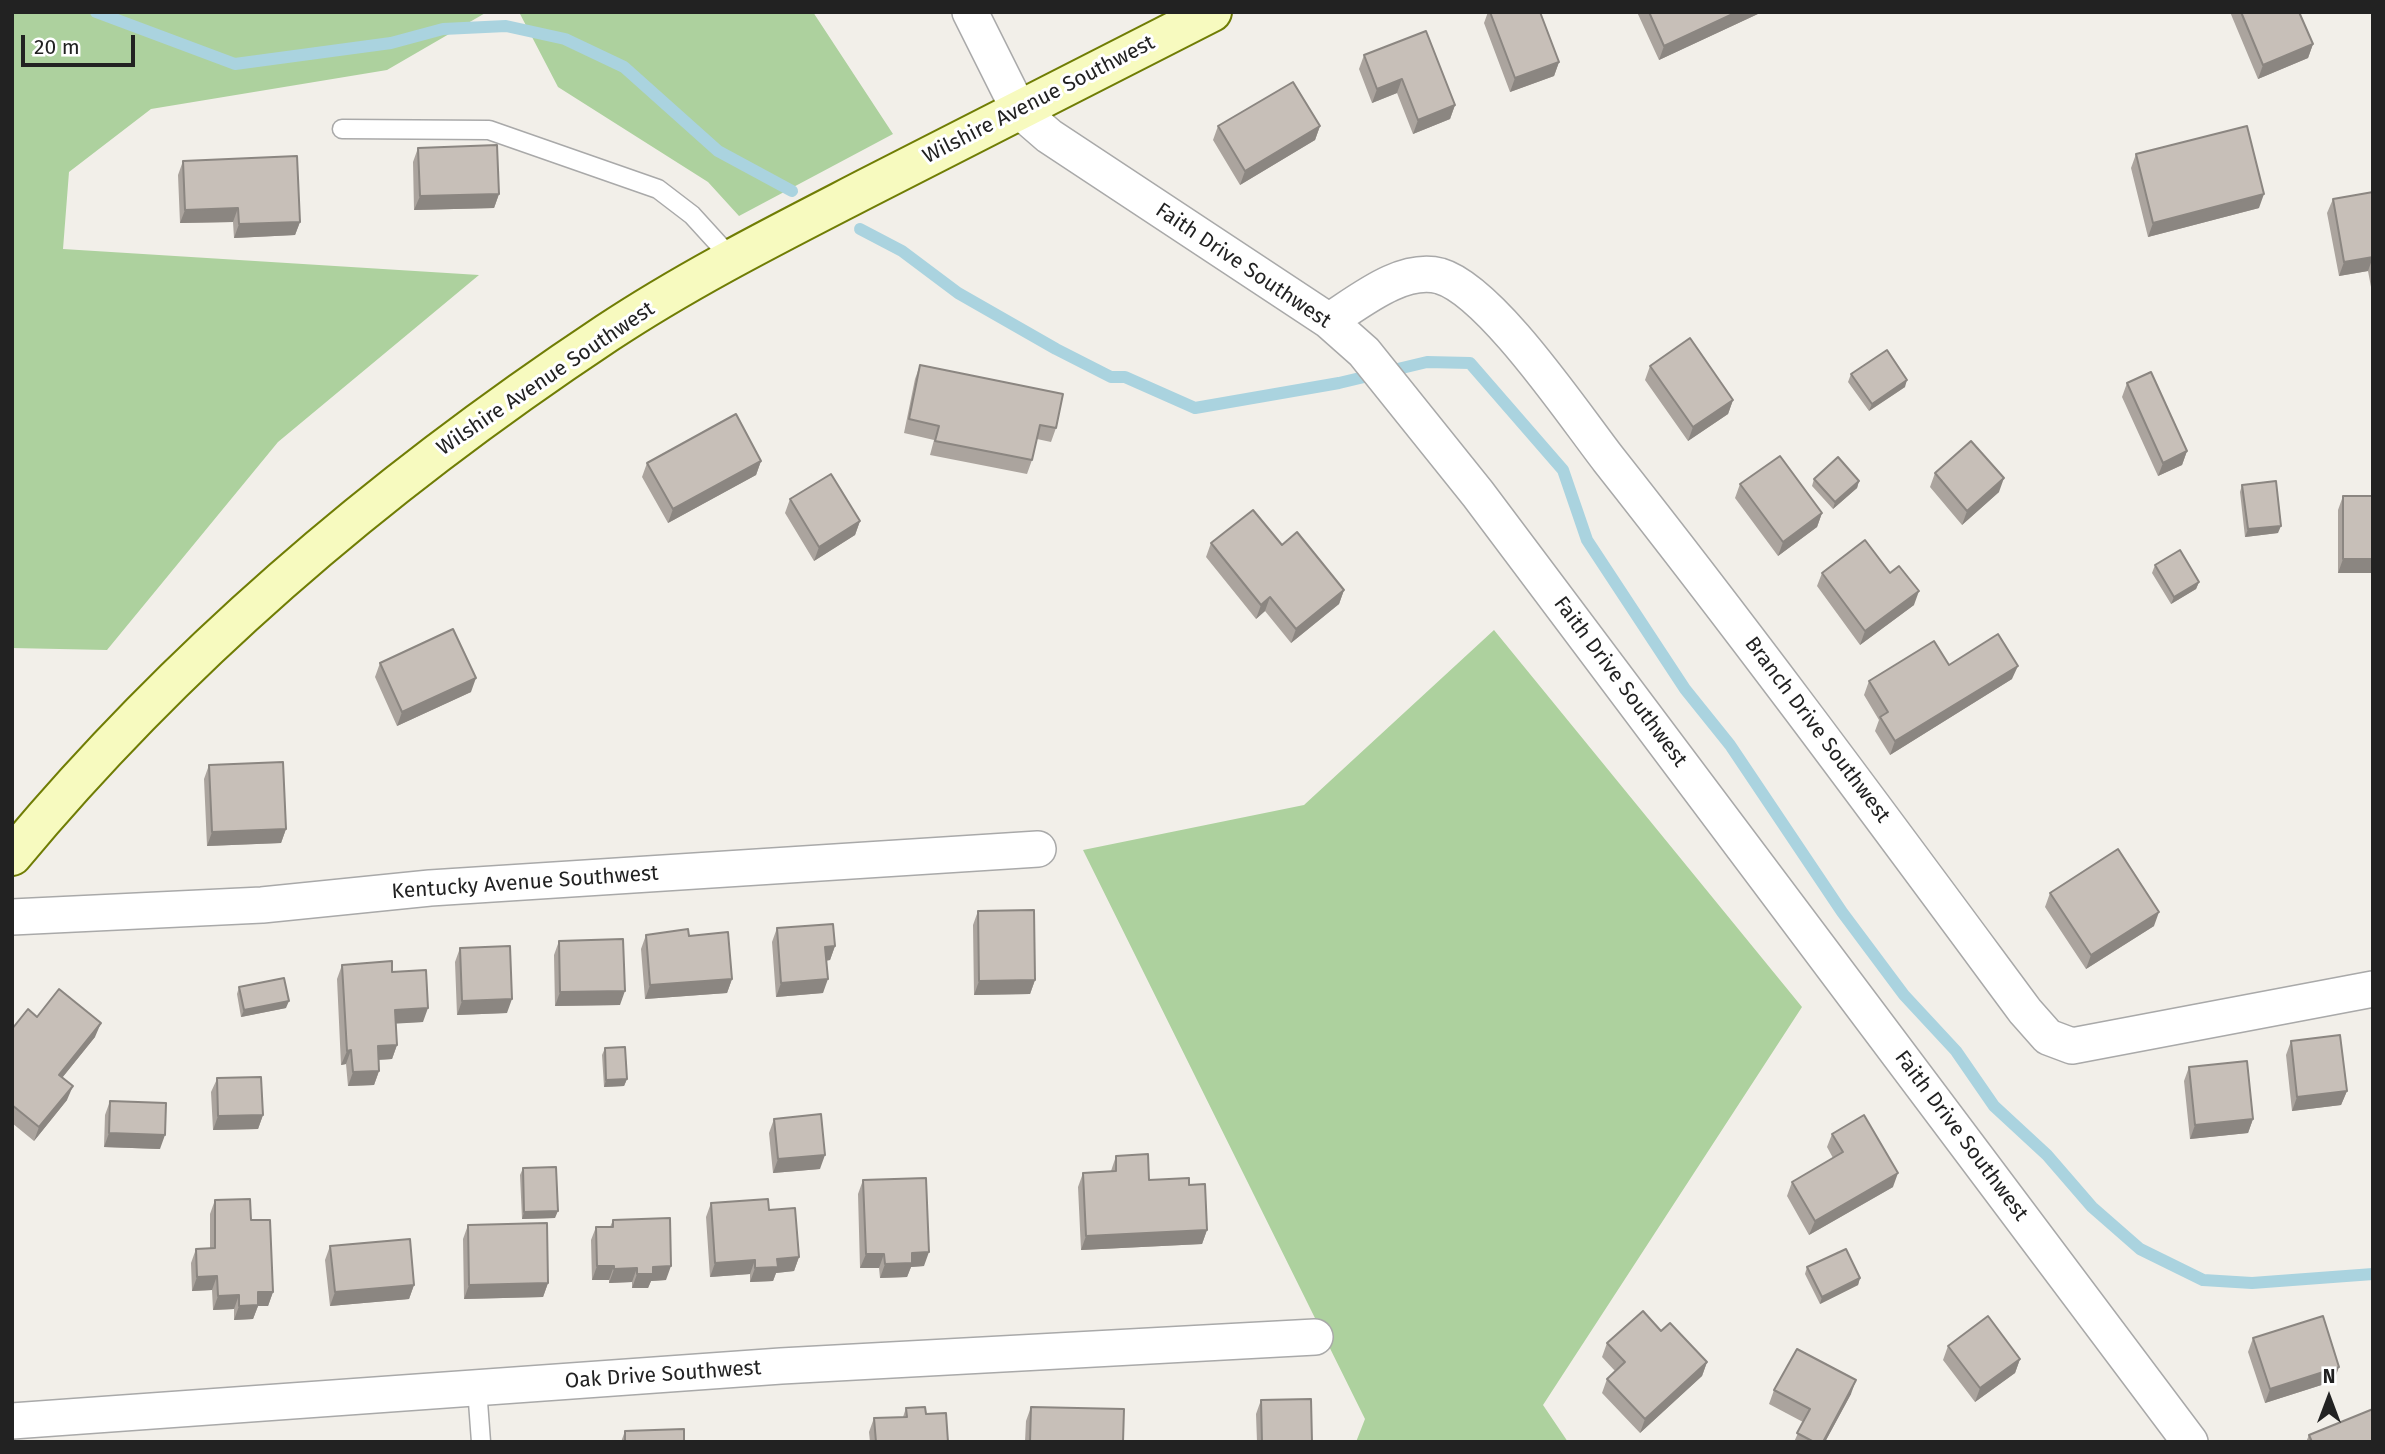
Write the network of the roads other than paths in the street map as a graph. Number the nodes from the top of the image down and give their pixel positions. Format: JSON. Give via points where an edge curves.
{"nodes":[{"id":1,"x":970,"y":12,"type":"edge"},
{"id":2,"x":1212,"y":12,"type":"edge"},
{"id":3,"x":1019,"y":110,"type":"junction"},
{"id":4,"x":342,"y":129,"type":"dead end"},
{"id":5,"x":733,"y":260,"type":"junction"},
{"id":6,"x":1329,"y":321,"type":"junction"},
{"id":7,"x":1038,"y":849,"type":"dead end"},
{"id":8,"x":12,"y":856,"type":"edge"},
{"id":9,"x":12,"y":917,"type":"edge"},
{"id":10,"x":2373,"y":989,"type":"edge"},
{"id":11,"x":1315,"y":1337,"type":"dead end"},
{"id":12,"x":477,"y":1388,"type":"junction"},
{"id":13,"x":12,"y":1421,"type":"edge"},
{"id":14,"x":481,"y":1442,"type":"edge"},
{"id":15,"x":2190,"y":1442,"type":"edge"}],
"edges":[{"from":1,"to":3,"type":"street","name":"Faith Drive Southwest"},
{"from":2,"to":3,"type":"street","name":"Wilshire Avenue Southwest"},
{"from":3,"to":5,"type":"street","name":"Wilshire Avenue Southwest"},
{"from":3,"to":6,"type":"street","name":"Faith Drive Southwest","via":[[1065,149]]},
{"from":4,"to":5,"type":"lane","via":[[489,131],[659,189],[692,215]]},
{"from":5,"to":8,"type":"street","name":"Wilshire Avenue Southwest","via":[[610,331],[412,470],[209,644],[69,788]]},
{"from":6,"to":10,"type":"street","name":"Branch Drive Southwest","via":[[1383,287],[1410,277],[1440,276],[1473,294],[1530,359],[1744,631],[2048,1037],[2072,1046]]},
{"from":6,"to":15,"type":"street","name":"Faith Drive Southwest","via":[[1364,352],[1478,494]]},
{"from":7,"to":9,"type":"street","name":"Kentucky Avenue Southwest","via":[[430,888],[262,905]]},
{"from":11,"to":12,"type":"street","name":"Oak Drive Southwest"},
{"from":12,"to":13,"type":"street","name":"Oak Drive Southwest"},
{"from":12,"to":14,"type":"lane"}]}
